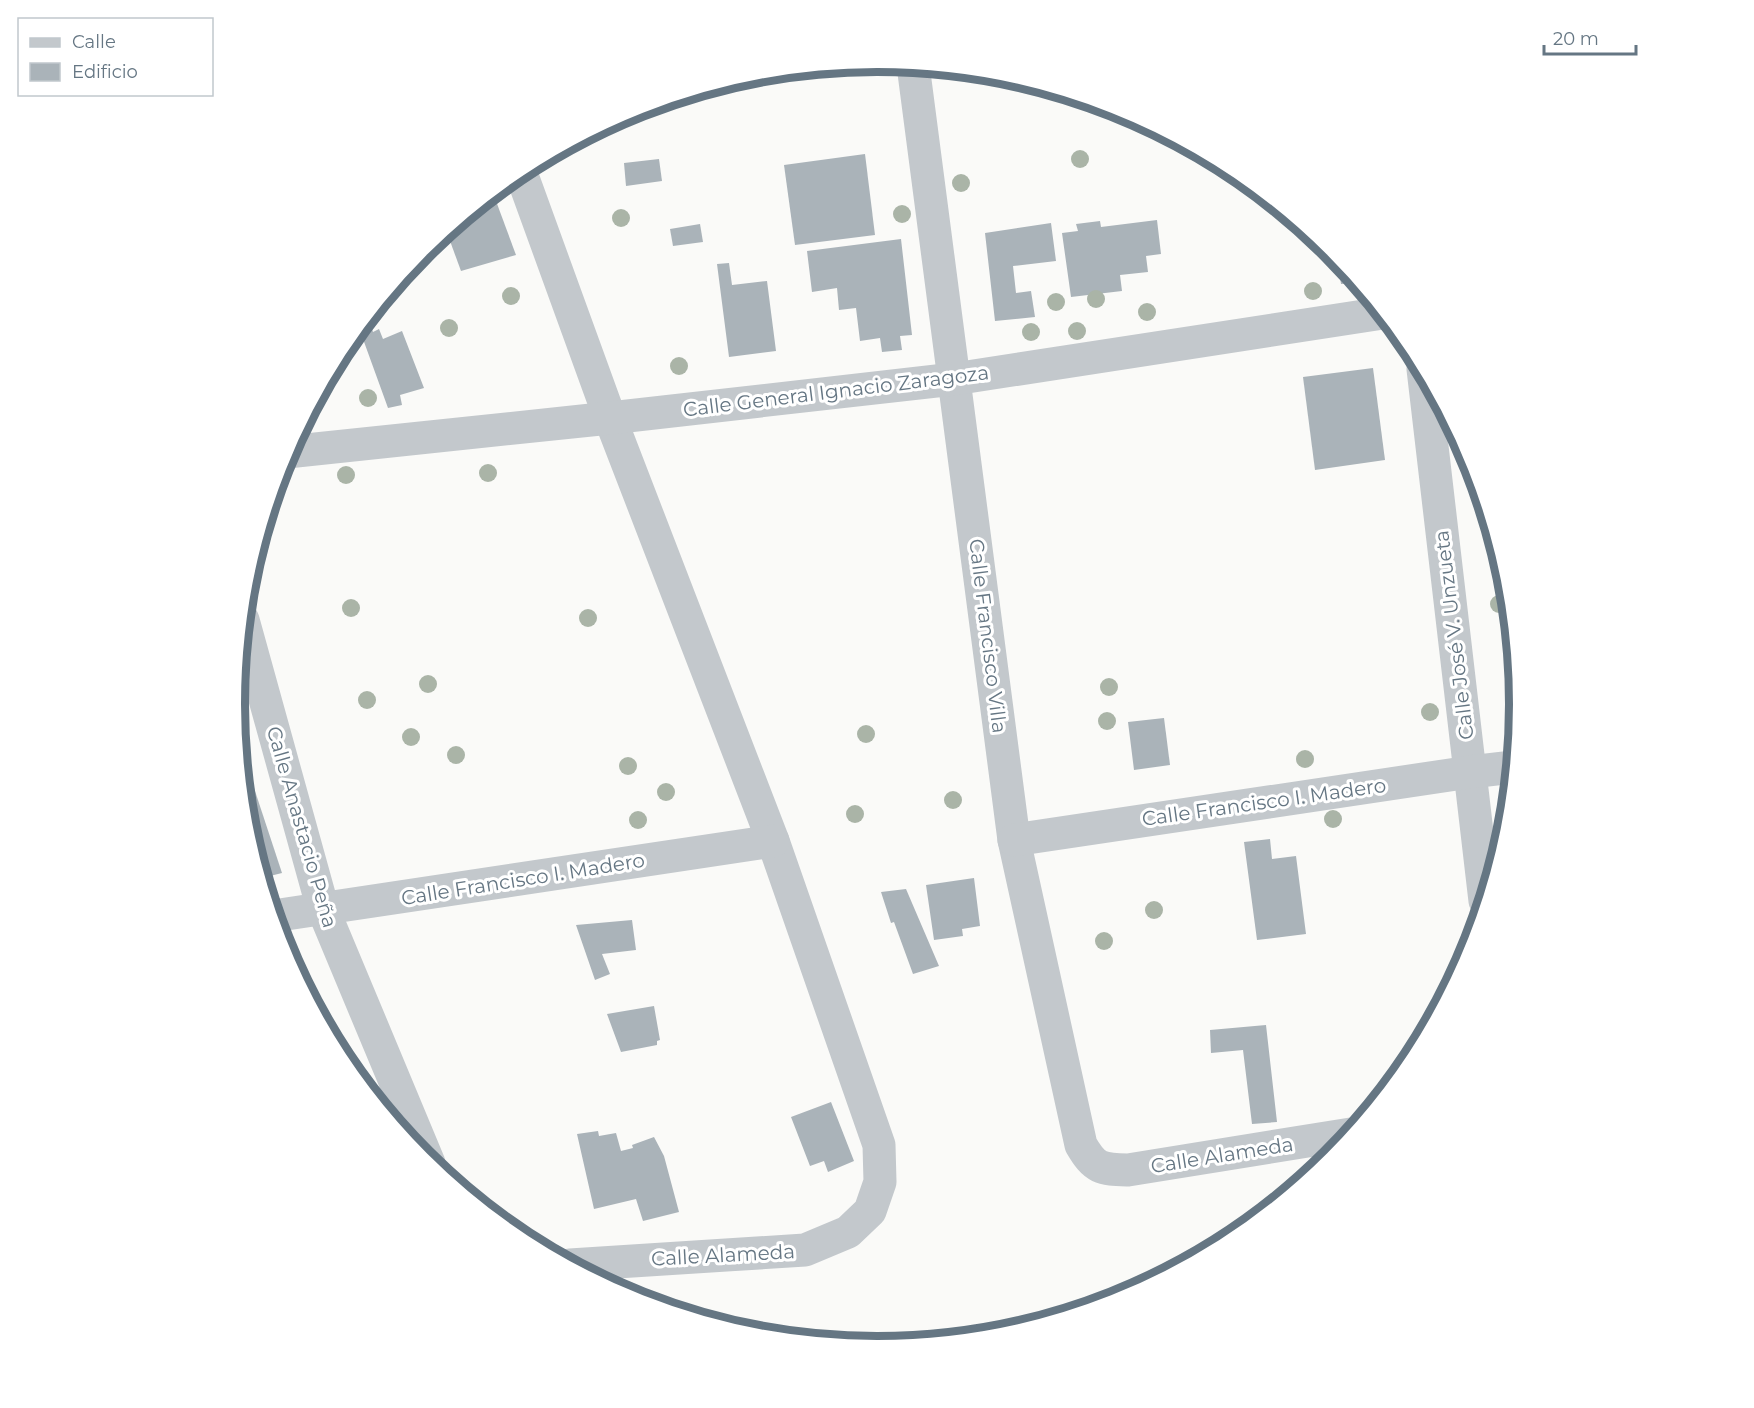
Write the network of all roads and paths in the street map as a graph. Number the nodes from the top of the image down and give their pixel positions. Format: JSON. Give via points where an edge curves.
{"nodes":[{"id":1,"x":915,"y":73,"type":"edge"},
{"id":2,"x":524,"y":181,"type":"edge"},
{"id":3,"x":1374,"y":314,"type":"edge"},
{"id":4,"x":954,"y":379,"type":"junction"},
{"id":5,"x":1426,"y":391,"type":"edge"},
{"id":6,"x":610,"y":418,"type":"junction"},
{"id":7,"x":298,"y":451,"type":"edge"},
{"id":8,"x":248,"y":639,"type":"edge"},
{"id":9,"x":1506,"y":768,"type":"edge"},
{"id":10,"x":1470,"y":772,"type":"junction"},
{"id":11,"x":1014,"y":840,"type":"junction"},
{"id":12,"x":773,"y":841,"type":"junction"},
{"id":13,"x":1483,"y":882,"type":"edge"},
{"id":14,"x":323,"y":909,"type":"junction"},
{"id":15,"x":282,"y":915,"type":"edge"},
{"id":16,"x":1338,"y":1136,"type":"edge"},
{"id":17,"x":419,"y":1139,"type":"edge"},
{"id":18,"x":1128,"y":1170,"type":"joint"},
{"id":19,"x":585,"y":1264,"type":"edge"}],
"edges":[{"from":1,"to":4,"type":"street","name":"Calle Francisco Villa"},
{"from":2,"to":6,"type":"street"},
{"from":3,"to":4,"type":"street","name":"Calle General Ignacio Zaragoza"},
{"from":4,"to":6,"type":"street","name":"Calle General Ignacio Zaragoza"},
{"from":4,"to":11,"type":"street","name":"Calle Francisco Villa"},
{"from":5,"to":10,"type":"street","name":"Calle José V. Unzueta"},
{"from":6,"to":7,"type":"street","name":"Calle General Ignacio Zaragoza"},
{"from":6,"to":12,"type":"street"},
{"from":8,"to":14,"type":"street","name":"Calle Anastacio Peña"},
{"from":9,"to":10,"type":"street","name":"Calle Francisco I. Madero"},
{"from":10,"to":11,"type":"street","name":"Calle Francisco I. Madero"},
{"from":10,"to":13,"type":"street","name":"Calle José V. Unzueta"},
{"from":11,"to":18,"type":"street","name":"Calle Francisco Villa","via":[[1081,1145],[1091,1162],[1106,1169]]},
{"from":12,"to":14,"type":"street","name":"Calle Francisco I. Madero"},
{"from":12,"to":19,"type":"street","name":"Calle Alameda","via":[[879,1145],[880,1182],[870,1211],[848,1232],[805,1250]]},
{"from":14,"to":15,"type":"street","name":"Calle Francisco I. Madero"},
{"from":14,"to":17,"type":"street","name":"Calle Anastacio Peña"},
{"from":16,"to":18,"type":"street","name":"Calle Alameda"}]}
